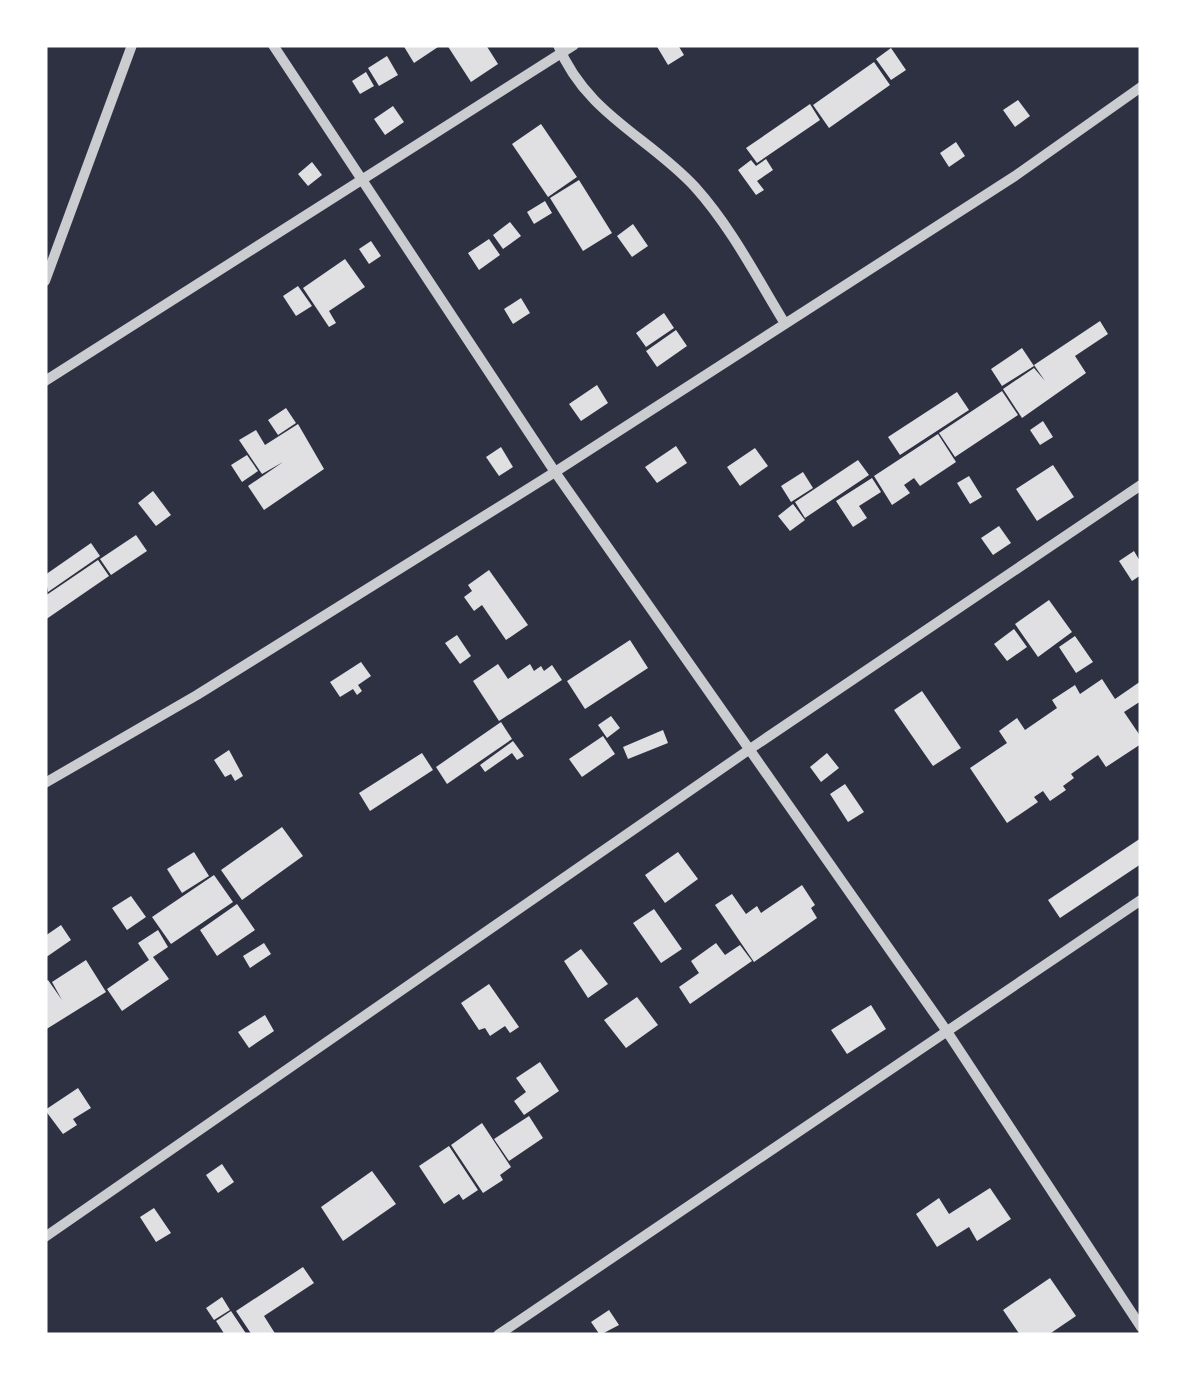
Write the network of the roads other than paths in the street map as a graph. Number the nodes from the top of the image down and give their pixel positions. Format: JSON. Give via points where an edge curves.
{"nodes":[{"id":1,"x":132,"y":45,"type":"edge"},
{"id":2,"x":273,"y":45,"type":"edge"},
{"id":3,"x":574,"y":45,"type":"edge"},
{"id":4,"x":560,"y":49,"type":"edge"},
{"id":5,"x":1141,"y":86,"type":"edge"},
{"id":6,"x":363,"y":181,"type":"junction"},
{"id":7,"x":45,"y":282,"type":"edge"},
{"id":8,"x":784,"y":322,"type":"junction"},
{"id":9,"x":45,"y":381,"type":"edge"},
{"id":10,"x":555,"y":472,"type":"junction"},
{"id":11,"x":1141,"y":485,"type":"edge"},
{"id":12,"x":750,"y":749,"type":"junction"},
{"id":13,"x":45,"y":784,"type":"edge"},
{"id":14,"x":1141,"y":900,"type":"edge"},
{"id":15,"x":946,"y":1030,"type":"junction"},
{"id":16,"x":45,"y":1237,"type":"edge"},
{"id":17,"x":1141,"y":1326,"type":"edge"},
{"id":18,"x":498,"y":1335,"type":"edge"}],
"edges":[{"from":1,"to":7,"type":"street"},
{"from":2,"to":6,"type":"street"},
{"from":3,"to":4,"type":"street"},
{"from":4,"to":6,"type":"street"},
{"from":4,"to":8,"type":"street","via":[[588,95],[674,165],[715,209]]},
{"from":5,"to":8,"type":"street","via":[[1015,176]]},
{"from":6,"to":9,"type":"street"},
{"from":6,"to":10,"type":"street"},
{"from":8,"to":10,"type":"street"},
{"from":10,"to":12,"type":"street"},
{"from":10,"to":13,"type":"street"},
{"from":11,"to":12,"type":"street"},
{"from":12,"to":15,"type":"street"},
{"from":12,"to":16,"type":"street"},
{"from":14,"to":15,"type":"street"},
{"from":15,"to":17,"type":"street"},
{"from":15,"to":18,"type":"street"}]}
